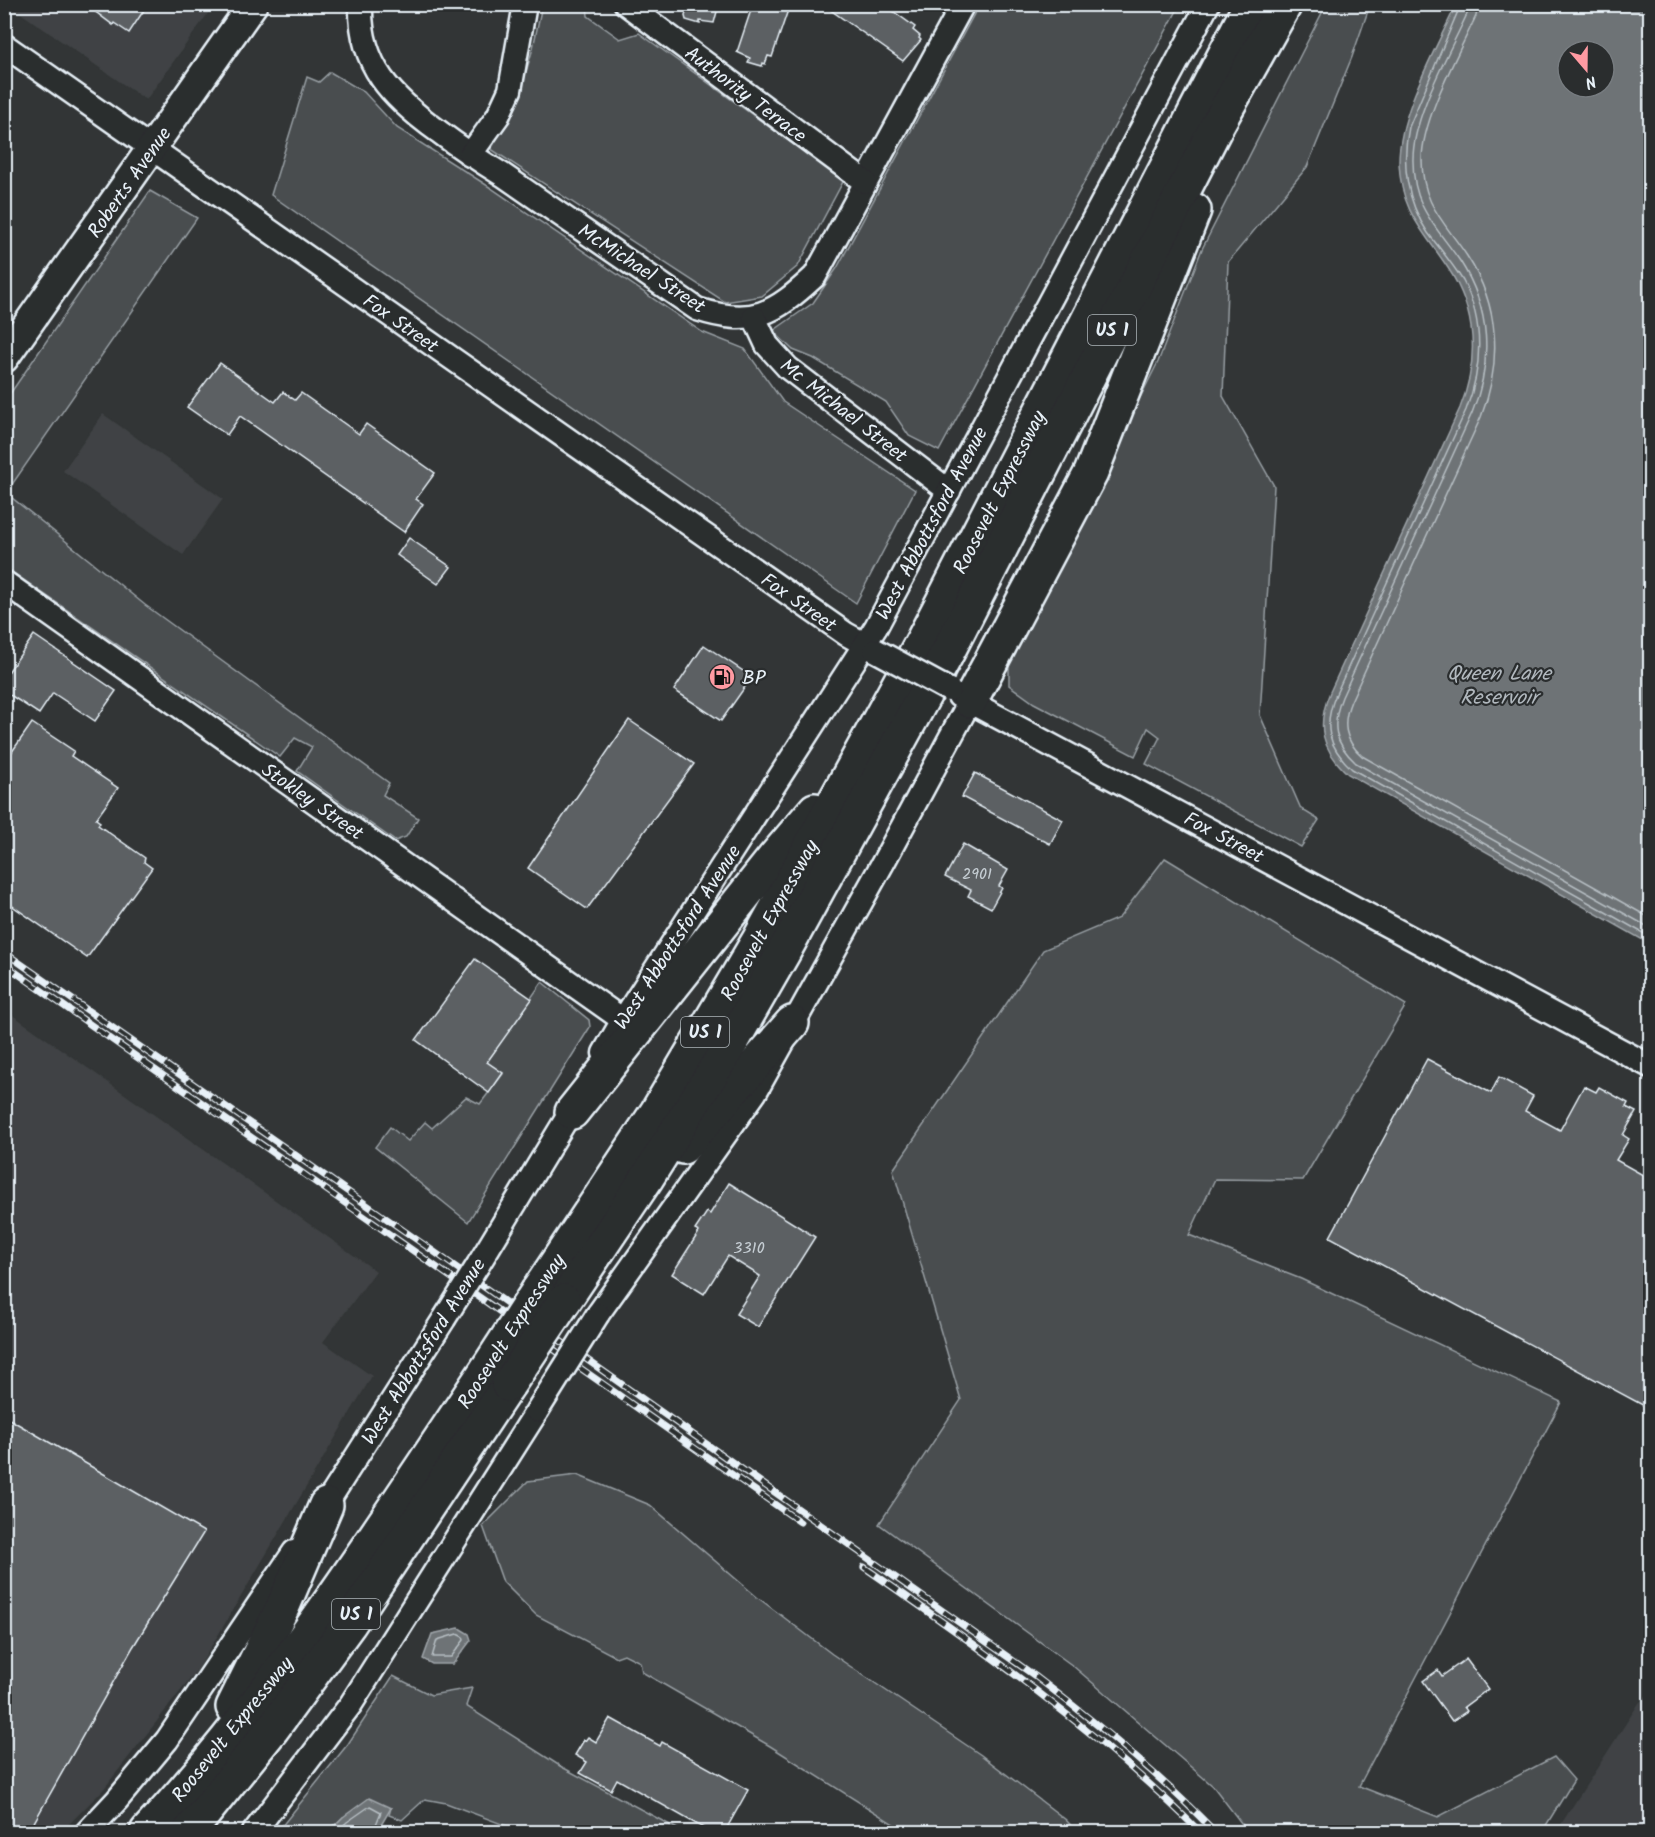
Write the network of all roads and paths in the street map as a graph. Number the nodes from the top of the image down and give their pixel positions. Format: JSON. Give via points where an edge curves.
{"nodes":[{"id":1,"x":253,"y":4,"type":"edge"},
{"id":2,"x":361,"y":4,"type":"edge"},
{"id":3,"x":525,"y":4,"type":"edge"},
{"id":4,"x":626,"y":4,"type":"edge"},
{"id":5,"x":963,"y":4,"type":"edge"},
{"id":6,"x":1208,"y":4,"type":"edge"},
{"id":7,"x":1251,"y":4,"type":"edge"},
{"id":8,"x":1285,"y":4,"type":"edge"},
{"id":9,"x":4,"y":45,"type":"edge"},
{"id":10,"x":1217,"y":125,"type":"junction"},
{"id":11,"x":153,"y":149,"type":"junction"},
{"id":12,"x":470,"y":155,"type":"junction"},
{"id":13,"x":865,"y":182,"type":"junction"},
{"id":14,"x":754,"y":317,"type":"junction"},
{"id":15,"x":4,"y":358,"type":"edge"},
{"id":16,"x":949,"y":491,"type":"junction"},
{"id":17,"x":4,"y":582,"type":"edge"},
{"id":18,"x":870,"y":647,"type":"junction"},
{"id":19,"x":959,"y":696,"type":"junction"},
{"id":20,"x":856,"y":764,"type":"junction"},
{"id":21,"x":623,"y":1020,"type":"junction"},
{"id":22,"x":792,"y":1023,"type":"junction"},
{"id":23,"x":1650,"y":1066,"type":"edge"},
{"id":24,"x":572,"y":1112,"type":"junction"},
{"id":25,"x":646,"y":1179,"type":"junction"},
{"id":26,"x":551,"y":1296,"type":"junction"},
{"id":27,"x":498,"y":1376,"type":"junction"},
{"id":28,"x":326,"y":1505,"type":"junction"},
{"id":29,"x":199,"y":1772,"type":"junction"},
{"id":30,"x":87,"y":1833,"type":"edge"},
{"id":31,"x":147,"y":1833,"type":"edge"},
{"id":32,"x":189,"y":1833,"type":"edge"},
{"id":33,"x":254,"y":1833,"type":"edge"}],
"edges":[{"from":1,"to":11,"type":"main road","name":"Roberts Avenue"},
{"from":2,"to":12,"type":"street","name":"McMichael Street","via":[[365,42],[386,86],[410,111]]},
{"from":3,"to":12,"type":"street","via":[[510,90],[498,116]]},
{"from":4,"to":13,"type":"street","name":"Authority Terrace"},
{"from":5,"to":13,"type":"street","name":"McMichael Street"},
{"from":6,"to":16,"type":"street","name":"West Abbottsford Avenue"},
{"from":7,"to":20,"type":"highway","name":"Roosevelt Expressway","number":"US 1"},
{"from":8,"to":10,"type":"highway","name":"Roosevelt Expressway","number":"US 1"},
{"from":9,"to":11,"type":"street","name":"Fox Street"},
{"from":10,"to":19,"type":"highway","via":[[1205,180],[1091,473]]},
{"from":10,"to":25,"type":"highway","name":"Roosevelt Expressway","number":"US 1","via":[[945,657],[777,963]]},
{"from":11,"to":15,"type":"main road","name":"Roberts Avenue"},
{"from":11,"to":18,"type":"street","name":"Fox Street","via":[[817,614]]},
{"from":12,"to":14,"type":"street","name":"McMichael Street","via":[[697,309],[722,317]]},
{"from":13,"to":14,"type":"street","name":"McMichael Street","via":[[815,276],[789,300]]},
{"from":14,"to":16,"type":"street","name":"Mc Michael Street","via":[[767,345],[788,368]]},
{"from":16,"to":18,"type":"street","name":"West Abbottsford Avenue","via":[[876,627]]},
{"from":17,"to":21,"type":"street","name":"Stokley Street"},
{"from":18,"to":19,"type":"street","name":"Fox Street","bridge":true},
{"from":18,"to":21,"type":"street","name":"West Abbottsford Avenue"},
{"from":19,"to":22,"type":"street","via":[[862,902]]},
{"from":19,"to":23,"type":"street","name":"Fox Street"},
{"from":20,"to":24,"type":"highway","via":[[774,858]]},
{"from":20,"to":26,"type":"highway","name":"Roosevelt Expressway","number":"US 1","via":[[759,940]]},
{"from":21,"to":24,"type":"street","name":"West Abbottsford Avenue"},
{"from":22,"to":25,"type":"highway","via":[[691,1140]]},
{"from":22,"to":33,"type":"street","bridge":true,"via":[[755,1092],[598,1314],[356,1697]]},
{"from":24,"to":28,"type":"street","name":"West Abbottsford Avenue","bridge":true},
{"from":25,"to":26,"type":"highway","name":"Roosevelt Expressway","number":"US 1"},
{"from":26,"to":27,"type":"highway","name":"Roosevelt Expressway","number":"US 1","bridge":true},
{"from":27,"to":29,"type":"highway","name":"Roosevelt Expressway","number":"US 1","via":[[307,1635]]},
{"from":27,"to":32,"type":"highway","name":"Roosevelt Expressway","number":"US 1","via":[[349,1624]]},
{"from":28,"to":29,"type":"highway","via":[[268,1638]]},
{"from":28,"to":30,"type":"street","name":"West Abbottsford Avenue","via":[[167,1740]]},
{"from":29,"to":31,"type":"highway","name":"Roosevelt Expressway","number":"US 1"}]}
